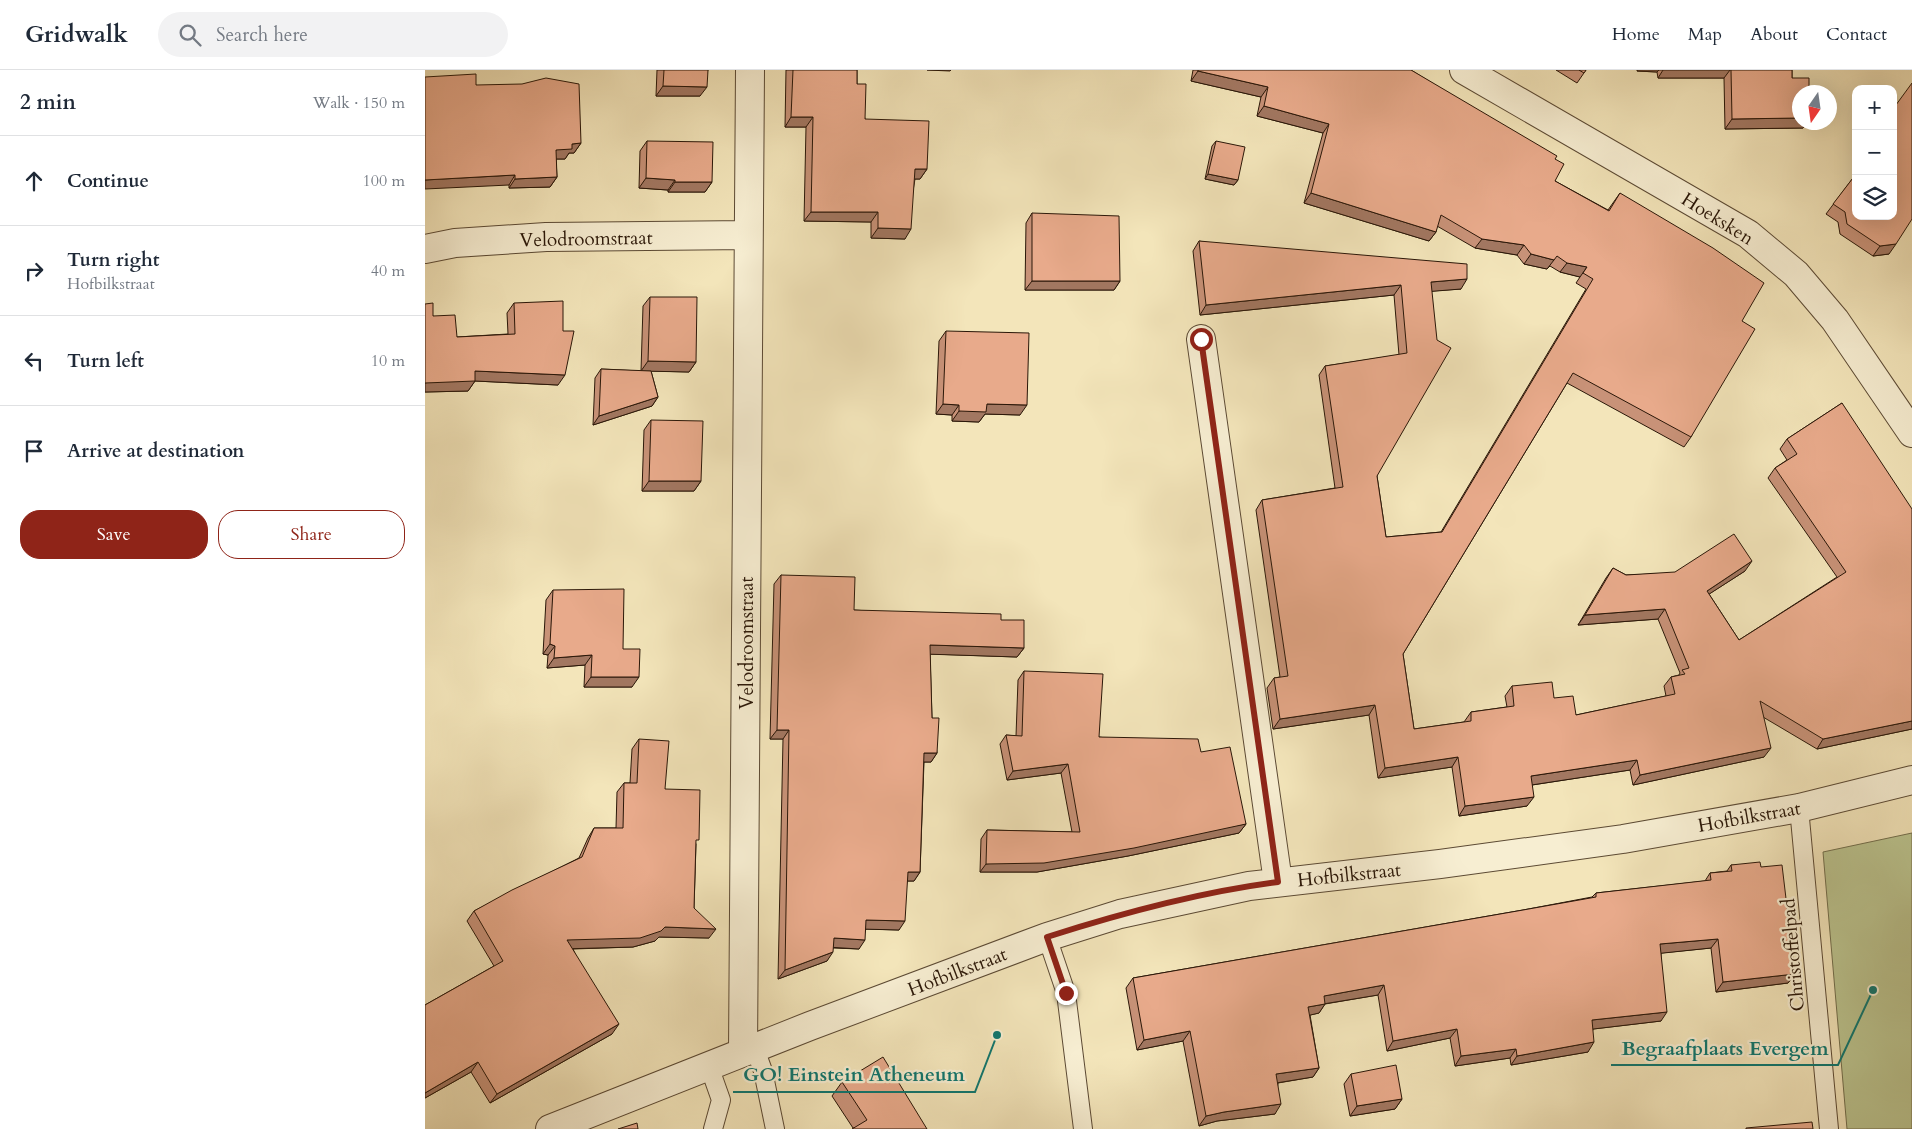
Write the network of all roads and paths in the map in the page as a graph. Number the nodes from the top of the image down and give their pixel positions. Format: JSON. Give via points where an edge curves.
{"nodes":[{"id":1,"x":750,"y":70,"type":"edge"},
{"id":2,"x":1465,"y":70,"type":"edge"},
{"id":3,"x":748,"y":235,"type":"junction"},
{"id":4,"x":425,"y":249,"type":"edge"},
{"id":5,"x":1201,"y":339,"type":"dead end"},
{"id":6,"x":1912,"y":433,"type":"edge"},
{"id":7,"x":1912,"y":780,"type":"edge"},
{"id":8,"x":1799,"y":808,"type":"junction"},
{"id":9,"x":1278,"y":882,"type":"junction"},
{"id":10,"x":1047,"y":937,"type":"junction"},
{"id":11,"x":749,"y":1050,"type":"junction"},
{"id":12,"x":709,"y":1066,"type":"junction"},
{"id":13,"x":551,"y":1129,"type":"edge"},
{"id":14,"x":713,"y":1129,"type":"edge"},
{"id":15,"x":775,"y":1129,"type":"edge"},
{"id":16,"x":1083,"y":1129,"type":"edge"},
{"id":17,"x":1829,"y":1129,"type":"edge"}],
"edges":[{"from":1,"to":3,"type":"street","name":"Velodroomstraat"},
{"from":2,"to":6,"type":"street","name":"Hoeksken","via":[[1748,234],[1796,274],[1835,320]]},
{"from":3,"to":4,"type":"street","name":"Velodroomstraat","via":[[547,237]]},
{"from":3,"to":11,"type":"street","name":"Velodroomstraat"},
{"from":5,"to":9,"type":"street"},
{"from":7,"to":8,"type":"street","name":"Hofbilkstraat"},
{"from":8,"to":9,"type":"street","name":"Hofbilkstraat","via":[[1623,839]]},
{"from":8,"to":17,"type":"lane","name":"Christoffelpad"},
{"from":9,"to":10,"type":"street","name":"Hofbilkstraat","via":[[1120,914]]},
{"from":10,"to":11,"type":"street","name":"Hofbilkstraat"},
{"from":10,"to":16,"type":"lane","via":[[1066,993]]},
{"from":11,"to":12,"type":"street","name":"Hofbilkstraat"},
{"from":11,"to":15,"type":"lane","via":[[763,1071]]},
{"from":12,"to":13,"type":"street","name":"Hofbilkstraat"},
{"from":12,"to":14,"type":"lane","via":[[721,1100]]}]}
